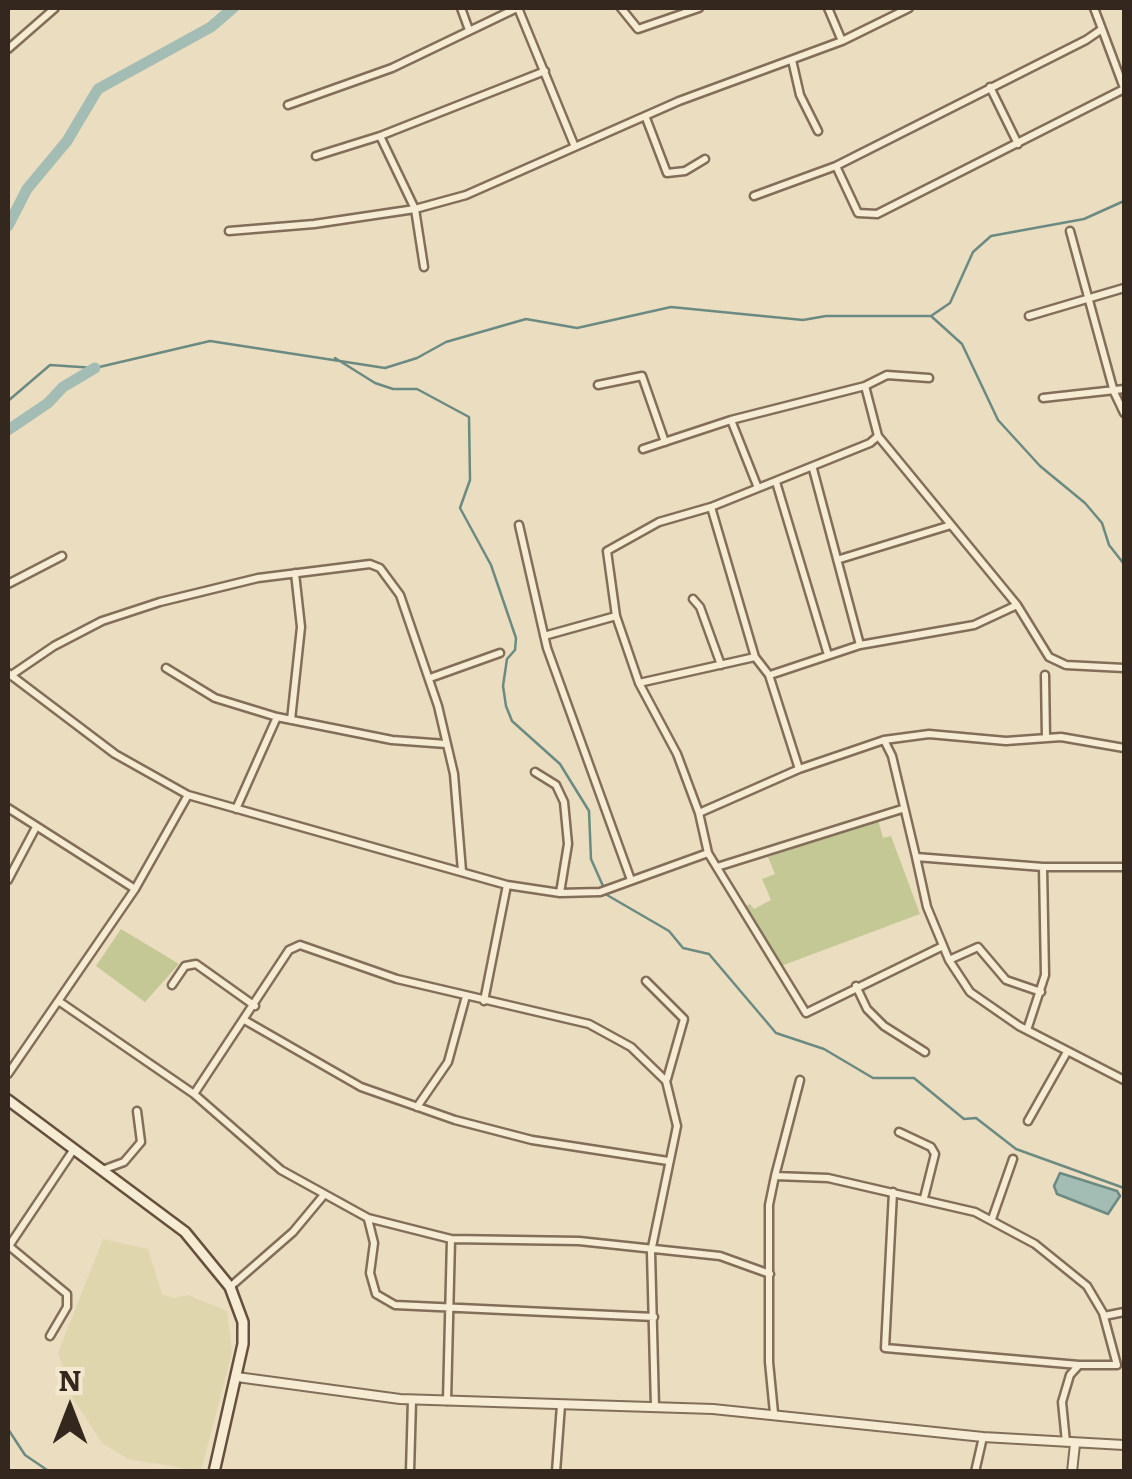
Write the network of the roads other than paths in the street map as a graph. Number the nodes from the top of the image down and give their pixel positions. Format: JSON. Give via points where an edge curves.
{"nodes":[{"id":1,"x":56,"y":8,"type":"edge"},
{"id":2,"x":461,"y":8,"type":"edge"},
{"id":3,"x":518,"y":8,"type":"edge"},
{"id":4,"x":621,"y":8,"type":"edge"},
{"id":5,"x":699,"y":8,"type":"edge"},
{"id":6,"x":828,"y":8,"type":"edge"},
{"id":7,"x":909,"y":8,"type":"edge"},
{"id":8,"x":1094,"y":8,"type":"edge"},
{"id":9,"x":1102,"y":29,"type":"junction"},
{"id":10,"x":469,"y":30,"type":"junction"},
{"id":11,"x":842,"y":42,"type":"junction"},
{"id":12,"x":8,"y":49,"type":"edge"},
{"id":13,"x":792,"y":60,"type":"junction"},
{"id":14,"x":544,"y":71,"type":"junction"},
{"id":15,"x":990,"y":87,"type":"junction"},
{"id":16,"x":1124,"y":89,"type":"edge"},
{"id":17,"x":288,"y":105,"type":"dead end"},
{"id":18,"x":646,"y":118,"type":"junction"},
{"id":19,"x":818,"y":132,"type":"dead end"},
{"id":20,"x":380,"y":136,"type":"junction"},
{"id":21,"x":1018,"y":144,"type":"junction"},
{"id":22,"x":575,"y":148,"type":"junction"},
{"id":23,"x":316,"y":156,"type":"dead end"},
{"id":24,"x":705,"y":160,"type":"dead end"},
{"id":25,"x":836,"y":166,"type":"junction"},
{"id":26,"x":754,"y":196,"type":"dead end"},
{"id":27,"x":415,"y":209,"type":"junction"},
{"id":28,"x":229,"y":231,"type":"dead end"},
{"id":29,"x":1070,"y":231,"type":"dead end"},
{"id":30,"x":424,"y":267,"type":"dead end"},
{"id":31,"x":1124,"y":288,"type":"edge"},
{"id":32,"x":1087,"y":300,"type":"junction"},
{"id":33,"x":1028,"y":316,"type":"dead end"},
{"id":34,"x":929,"y":378,"type":"dead end"},
{"id":35,"x":598,"y":385,"type":"dead end"},
{"id":36,"x":865,"y":386,"type":"junction"},
{"id":37,"x":1124,"y":389,"type":"edge"},
{"id":38,"x":1114,"y":392,"type":"junction"},
{"id":39,"x":1043,"y":398,"type":"dead end"},
{"id":40,"x":1124,"y":412,"type":"edge"},
{"id":41,"x":731,"y":420,"type":"junction"},
{"id":42,"x":878,"y":436,"type":"junction"},
{"id":43,"x":665,"y":442,"type":"junction"},
{"id":44,"x":643,"y":449,"type":"dead end"},
{"id":45,"x":812,"y":468,"type":"junction"},
{"id":46,"x":776,"y":482,"type":"junction"},
{"id":47,"x":758,"y":488,"type":"junction"},
{"id":48,"x":711,"y":508,"type":"junction"},
{"id":49,"x":519,"y":526,"type":"dead end"},
{"id":50,"x":951,"y":526,"type":"junction"},
{"id":51,"x":62,"y":556,"type":"dead end"},
{"id":52,"x":840,"y":558,"type":"junction"},
{"id":53,"x":295,"y":573,"type":"junction"},
{"id":54,"x":8,"y":584,"type":"edge"},
{"id":55,"x":693,"y":599,"type":"dead end"},
{"id":56,"x":1017,"y":605,"type":"junction"},
{"id":57,"x":616,"y":616,"type":"junction"},
{"id":58,"x":544,"y":636,"type":"junction"},
{"id":59,"x":860,"y":645,"type":"junction"},
{"id":60,"x":500,"y":654,"type":"dead end"},
{"id":61,"x":828,"y":654,"type":"junction"},
{"id":62,"x":755,"y":657,"type":"junction"},
{"id":63,"x":721,"y":665,"type":"junction"},
{"id":64,"x":166,"y":668,"type":"dead end"},
{"id":65,"x":1124,"y":668,"type":"edge"},
{"id":66,"x":9,"y":675,"type":"edge"},
{"id":67,"x":1045,"y":675,"type":"dead end"},
{"id":68,"x":770,"y":676,"type":"junction"},
{"id":69,"x":430,"y":678,"type":"junction"},
{"id":70,"x":639,"y":683,"type":"junction"},
{"id":71,"x":276,"y":717,"type":"junction"},
{"id":72,"x":292,"y":720,"type":"junction"},
{"id":73,"x":1046,"y":738,"type":"junction"},
{"id":74,"x":884,"y":740,"type":"junction"},
{"id":75,"x":447,"y":744,"type":"junction"},
{"id":76,"x":1124,"y":748,"type":"edge"},
{"id":77,"x":798,"y":769,"type":"junction"},
{"id":78,"x":535,"y":772,"type":"dead end"},
{"id":79,"x":188,"y":795,"type":"junction"},
{"id":80,"x":8,"y":808,"type":"edge"},
{"id":81,"x":236,"y":809,"type":"junction"},
{"id":82,"x":902,"y":809,"type":"junction"},
{"id":83,"x":700,"y":813,"type":"junction"},
{"id":84,"x":36,"y":828,"type":"junction"},
{"id":85,"x":708,"y":853,"type":"junction"},
{"id":86,"x":916,"y":856,"type":"junction"},
{"id":87,"x":1124,"y":866,"type":"edge"},
{"id":88,"x":717,"y":867,"type":"junction"},
{"id":89,"x":1043,"y":867,"type":"junction"},
{"id":90,"x":462,"y":871,"type":"junction"},
{"id":91,"x":8,"y":880,"type":"edge"},
{"id":92,"x":631,"y":880,"type":"junction"},
{"id":93,"x":507,"y":885,"type":"junction"},
{"id":94,"x":135,"y":889,"type":"junction"},
{"id":95,"x":560,"y":893,"type":"junction"},
{"id":96,"x":943,"y":946,"type":"junction"},
{"id":97,"x":949,"y":960,"type":"junction"},
{"id":98,"x":646,"y":980,"type":"dead end"},
{"id":99,"x":172,"y":985,"type":"dead end"},
{"id":100,"x":856,"y":986,"type":"junction"},
{"id":101,"x":1041,"y":992,"type":"junction"},
{"id":102,"x":466,"y":996,"type":"junction"},
{"id":103,"x":484,"y":1001,"type":"junction"},
{"id":104,"x":60,"y":1002,"type":"junction"},
{"id":105,"x":255,"y":1006,"type":"junction"},
{"id":106,"x":246,"y":1021,"type":"junction"},
{"id":107,"x":1027,"y":1030,"type":"junction"},
{"id":108,"x":925,"y":1052,"type":"dead end"},
{"id":109,"x":1067,"y":1052,"type":"junction"},
{"id":110,"x":8,"y":1074,"type":"edge"},
{"id":111,"x":666,"y":1080,"type":"junction"},
{"id":112,"x":800,"y":1080,"type":"dead end"},
{"id":113,"x":1124,"y":1080,"type":"edge"},
{"id":114,"x":194,"y":1094,"type":"junction"},
{"id":115,"x":8,"y":1100,"type":"edge"},
{"id":116,"x":417,"y":1106,"type":"junction"},
{"id":117,"x":137,"y":1111,"type":"dead end"},
{"id":118,"x":1028,"y":1121,"type":"dead end"},
{"id":119,"x":899,"y":1132,"type":"dead end"},
{"id":120,"x":74,"y":1148,"type":"junction"},
{"id":121,"x":1013,"y":1159,"type":"dead end"},
{"id":122,"x":668,"y":1161,"type":"junction"},
{"id":123,"x":104,"y":1169,"type":"junction"},
{"id":124,"x":775,"y":1176,"type":"junction"},
{"id":125,"x":893,"y":1192,"type":"junction"},
{"id":126,"x":322,"y":1196,"type":"junction"},
{"id":127,"x":924,"y":1198,"type":"junction"},
{"id":128,"x":368,"y":1218,"type":"junction"},
{"id":129,"x":992,"y":1220,"type":"junction"},
{"id":130,"x":8,"y":1222,"type":"edge"},
{"id":131,"x":18,"y":1230,"type":"junction"},
{"id":132,"x":451,"y":1238,"type":"junction"},
{"id":133,"x":8,"y":1247,"type":"edge"},
{"id":134,"x":651,"y":1252,"type":"junction"},
{"id":135,"x":770,"y":1274,"type":"junction"},
{"id":136,"x":230,"y":1287,"type":"junction"},
{"id":137,"x":449,"y":1307,"type":"junction"},
{"id":138,"x":1124,"y":1312,"type":"edge"},
{"id":139,"x":1104,"y":1316,"type":"junction"},
{"id":140,"x":654,"y":1317,"type":"junction"},
{"id":141,"x":50,"y":1336,"type":"dead end"},
{"id":142,"x":1078,"y":1365,"type":"junction"},
{"id":143,"x":1121,"y":1365,"type":"edge"},
{"id":144,"x":237,"y":1377,"type":"junction"},
{"id":145,"x":412,"y":1400,"type":"junction"},
{"id":146,"x":447,"y":1401,"type":"junction"},
{"id":147,"x":561,"y":1406,"type":"junction"},
{"id":148,"x":655,"y":1407,"type":"junction"},
{"id":149,"x":774,"y":1413,"type":"junction"},
{"id":150,"x":984,"y":1437,"type":"junction"},
{"id":151,"x":1071,"y":1443,"type":"junction"},
{"id":152,"x":1124,"y":1445,"type":"edge"},
{"id":153,"x":214,"y":1472,"type":"edge"},
{"id":154,"x":410,"y":1472,"type":"edge"},
{"id":155,"x":556,"y":1472,"type":"edge"},
{"id":156,"x":975,"y":1472,"type":"edge"},
{"id":157,"x":1072,"y":1472,"type":"edge"}],
"edges":[{"from":1,"to":12,"type":"street"},
{"from":2,"to":10,"type":"street"},
{"from":3,"to":10,"type":"street"},
{"from":3,"to":14,"type":"street"},
{"from":4,"to":5,"type":"street","via":[[638,29]]},
{"from":6,"to":11,"type":"street"},
{"from":7,"to":11,"type":"street"},
{"from":8,"to":9,"type":"street"},
{"from":9,"to":15,"type":"street"},
{"from":9,"to":16,"type":"street"},
{"from":10,"to":17,"type":"street","via":[[392,68]]},
{"from":11,"to":13,"type":"street"},
{"from":13,"to":18,"type":"street"},
{"from":13,"to":19,"type":"street"},
{"from":14,"to":20,"type":"street"},
{"from":14,"to":22,"type":"street"},
{"from":15,"to":21,"type":"street"},
{"from":15,"to":25,"type":"street"},
{"from":16,"to":21,"type":"street"},
{"from":18,"to":22,"type":"street"},
{"from":18,"to":24,"type":"street","via":[[667,173]]},
{"from":20,"to":23,"type":"street"},
{"from":20,"to":27,"type":"street"},
{"from":21,"to":25,"type":"street","via":[[869,216],[858,212]]},
{"from":22,"to":27,"type":"street","via":[[481,190]]},
{"from":25,"to":26,"type":"street"},
{"from":27,"to":28,"type":"street"},
{"from":27,"to":30,"type":"street"},
{"from":29,"to":32,"type":"street"},
{"from":31,"to":32,"type":"street"},
{"from":32,"to":33,"type":"street"},
{"from":32,"to":38,"type":"street"},
{"from":34,"to":36,"type":"street","via":[[887,374]]},
{"from":35,"to":43,"type":"street","via":[[642,376]]},
{"from":36,"to":41,"type":"street"},
{"from":36,"to":42,"type":"street"},
{"from":37,"to":38,"type":"street"},
{"from":38,"to":39,"type":"street"},
{"from":38,"to":40,"type":"street"},
{"from":41,"to":43,"type":"street"},
{"from":41,"to":47,"type":"street"},
{"from":42,"to":45,"type":"street"},
{"from":42,"to":50,"type":"street"},
{"from":43,"to":44,"type":"street"},
{"from":45,"to":46,"type":"street"},
{"from":45,"to":52,"type":"street"},
{"from":46,"to":47,"type":"street"},
{"from":46,"to":61,"type":"street"},
{"from":47,"to":48,"type":"street"},
{"from":48,"to":57,"type":"street","via":[[659,522],[612,545],[607,551]]},
{"from":48,"to":62,"type":"street"},
{"from":49,"to":58,"type":"street"},
{"from":50,"to":52,"type":"street"},
{"from":50,"to":56,"type":"street"},
{"from":51,"to":54,"type":"street"},
{"from":52,"to":59,"type":"street"},
{"from":53,"to":66,"type":"street","via":[[102,621]]},
{"from":53,"to":69,"type":"street","via":[[380,568],[400,595]]},
{"from":53,"to":72,"type":"street","via":[[302,627]]},
{"from":55,"to":63,"type":"street"},
{"from":56,"to":59,"type":"street","via":[[961,629]]},
{"from":56,"to":65,"type":"street","via":[[1056,662]]},
{"from":57,"to":58,"type":"street"},
{"from":57,"to":70,"type":"street"},
{"from":58,"to":92,"type":"street"},
{"from":59,"to":61,"type":"street"},
{"from":60,"to":69,"type":"street"},
{"from":61,"to":68,"type":"street"},
{"from":62,"to":63,"type":"street"},
{"from":62,"to":68,"type":"street"},
{"from":63,"to":70,"type":"street"},
{"from":64,"to":71,"type":"street","via":[[215,698]]},
{"from":66,"to":79,"type":"street","via":[[116,754]]},
{"from":67,"to":73,"type":"street"},
{"from":68,"to":77,"type":"street"},
{"from":69,"to":75,"type":"street"},
{"from":70,"to":83,"type":"street"},
{"from":71,"to":72,"type":"street"},
{"from":71,"to":81,"type":"street"},
{"from":72,"to":75,"type":"street"},
{"from":73,"to":74,"type":"street","via":[[1006,742],[930,734]]},
{"from":73,"to":76,"type":"street"},
{"from":74,"to":77,"type":"street"},
{"from":74,"to":82,"type":"street"},
{"from":75,"to":90,"type":"street"},
{"from":77,"to":83,"type":"street"},
{"from":78,"to":95,"type":"street","via":[[556,785],[564,802],[568,844]]},
{"from":79,"to":81,"type":"street"},
{"from":79,"to":94,"type":"street"},
{"from":80,"to":84,"type":"street"},
{"from":81,"to":90,"type":"street"},
{"from":82,"to":86,"type":"street"},
{"from":82,"to":88,"type":"street"},
{"from":83,"to":85,"type":"street"},
{"from":84,"to":91,"type":"street"},
{"from":84,"to":94,"type":"street"},
{"from":85,"to":88,"type":"street"},
{"from":85,"to":92,"type":"street"},
{"from":86,"to":89,"type":"street"},
{"from":86,"to":96,"type":"street"},
{"from":87,"to":89,"type":"street"},
{"from":88,"to":100,"type":"street","via":[[801,1011],[811,1012]]},
{"from":89,"to":101,"type":"street"},
{"from":90,"to":93,"type":"street"},
{"from":92,"to":95,"type":"street","via":[[604,891]]},
{"from":93,"to":95,"type":"street"},
{"from":93,"to":103,"type":"street"},
{"from":94,"to":104,"type":"street"},
{"from":96,"to":97,"type":"street"},
{"from":96,"to":100,"type":"street"},
{"from":97,"to":101,"type":"street","via":[[978,947],[1006,980]]},
{"from":97,"to":107,"type":"street","via":[[970,992]]},
{"from":98,"to":111,"type":"street","via":[[684,1019]]},
{"from":99,"to":105,"type":"street","via":[[185,966],[196,964]]},
{"from":100,"to":108,"type":"street","via":[[884,1026]]},
{"from":101,"to":107,"type":"street"},
{"from":102,"to":103,"type":"street"},
{"from":102,"to":105,"type":"street","via":[[300,945],[289,950]]},
{"from":102,"to":116,"type":"street","via":[[448,1062]]},
{"from":103,"to":111,"type":"street","via":[[600,1028]]},
{"from":104,"to":110,"type":"street"},
{"from":104,"to":114,"type":"street"},
{"from":105,"to":106,"type":"street"},
{"from":106,"to":114,"type":"street"},
{"from":106,"to":116,"type":"street","via":[[361,1087]]},
{"from":107,"to":109,"type":"street"},
{"from":109,"to":113,"type":"street"},
{"from":109,"to":118,"type":"street"},
{"from":111,"to":122,"type":"street","via":[[677,1126]]},
{"from":112,"to":124,"type":"street"},
{"from":114,"to":126,"type":"street","via":[[281,1170]]},
{"from":115,"to":120,"type":"main road"},
{"from":116,"to":122,"type":"street","via":[[532,1140]]},
{"from":117,"to":123,"type":"street","via":[[141,1142],[124,1162]]},
{"from":119,"to":127,"type":"street","via":[[935,1154]]},
{"from":120,"to":123,"type":"main road"},
{"from":120,"to":131,"type":"street"},
{"from":121,"to":129,"type":"street"},
{"from":122,"to":134,"type":"street"},
{"from":123,"to":136,"type":"main road","via":[[185,1232]]},
{"from":124,"to":125,"type":"street","via":[[828,1178]]},
{"from":124,"to":135,"type":"street"},
{"from":125,"to":127,"type":"street"},
{"from":125,"to":142,"type":"street","via":[[885,1348]]},
{"from":126,"to":128,"type":"street"},
{"from":126,"to":136,"type":"street","via":[[293,1232]]},
{"from":127,"to":129,"type":"street"},
{"from":128,"to":132,"type":"street"},
{"from":128,"to":137,"type":"street","via":[[376,1294],[395,1306]]},
{"from":129,"to":139,"type":"street","via":[[1072,1271]]},
{"from":130,"to":131,"type":"street"},
{"from":131,"to":133,"type":"street"},
{"from":132,"to":134,"type":"street","via":[[579,1241]]},
{"from":132,"to":137,"type":"street"},
{"from":133,"to":141,"type":"street","via":[[67,1294]]},
{"from":134,"to":135,"type":"street","via":[[720,1256]]},
{"from":134,"to":140,"type":"street"},
{"from":135,"to":149,"type":"street"},
{"from":136,"to":144,"type":"main road","via":[[244,1333]]},
{"from":137,"to":140,"type":"street"},
{"from":137,"to":146,"type":"street"},
{"from":138,"to":139,"type":"street"},
{"from":139,"to":143,"type":"street"},
{"from":140,"to":148,"type":"street"},
{"from":142,"to":143,"type":"street"},
{"from":142,"to":151,"type":"street","via":[[1062,1392]]},
{"from":144,"to":145,"type":"street"},
{"from":144,"to":153,"type":"main road"},
{"from":145,"to":146,"type":"street"},
{"from":145,"to":154,"type":"street"},
{"from":146,"to":147,"type":"street"},
{"from":147,"to":148,"type":"street"},
{"from":147,"to":155,"type":"street"},
{"from":148,"to":149,"type":"street"},
{"from":149,"to":150,"type":"street"},
{"from":150,"to":151,"type":"street"},
{"from":150,"to":156,"type":"street"},
{"from":151,"to":152,"type":"street"},
{"from":151,"to":157,"type":"street"}]}
